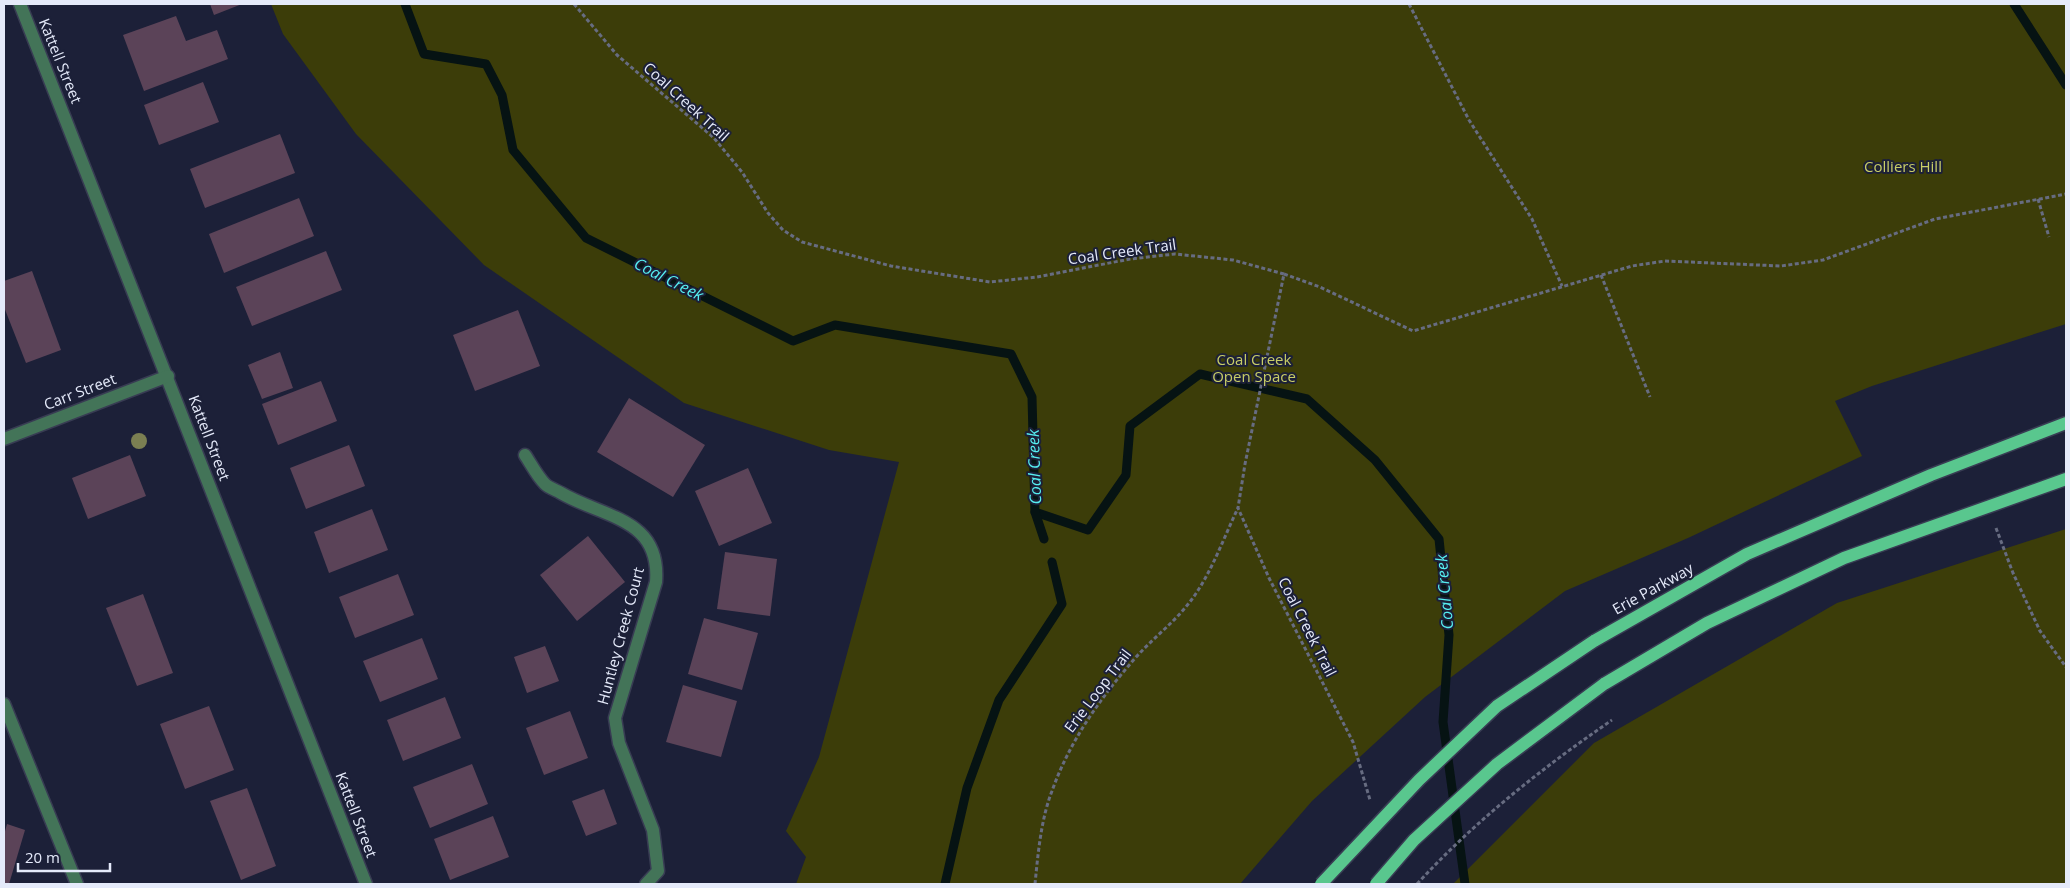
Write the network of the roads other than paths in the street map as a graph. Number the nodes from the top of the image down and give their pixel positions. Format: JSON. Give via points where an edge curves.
{"nodes":[{"id":1,"x":20,"y":4,"type":"edge"},
{"id":2,"x":168,"y":376,"type":"junction"},
{"id":3,"x":2066,"y":423,"type":"edge"},
{"id":4,"x":4,"y":439,"type":"edge"},
{"id":5,"x":525,"y":455,"type":"dead end"},
{"id":6,"x":2066,"y":479,"type":"edge"},
{"id":7,"x":4,"y":704,"type":"edge"},
{"id":8,"x":77,"y":884,"type":"edge"},
{"id":9,"x":366,"y":884,"type":"edge"},
{"id":10,"x":646,"y":884,"type":"edge"},
{"id":11,"x":1320,"y":884,"type":"edge"},
{"id":12,"x":1376,"y":884,"type":"edge"}],
"edges":[{"from":1,"to":2,"type":"street","name":"Kattell Street"},
{"from":2,"to":4,"type":"street","name":"Carr Street"},
{"from":2,"to":9,"type":"street","name":"Kattell Street"},
{"from":3,"to":11,"type":"main road","name":"Erie Parkway","bridge":true,"via":[[1931,475],[1747,554],[1594,641],[1497,706],[1419,780]]},
{"from":5,"to":10,"type":"street","name":"Huntley Creek Court","via":[[545,484],[636,527],[650,544],[657,564],[656,582],[615,718],[619,743],[653,830],[658,871]]},
{"from":6,"to":12,"type":"main road","bridge":true,"via":[[1844,558],[1707,623],[1604,684],[1497,764],[1414,840]]},
{"from":7,"to":8,"type":"street"}]}
